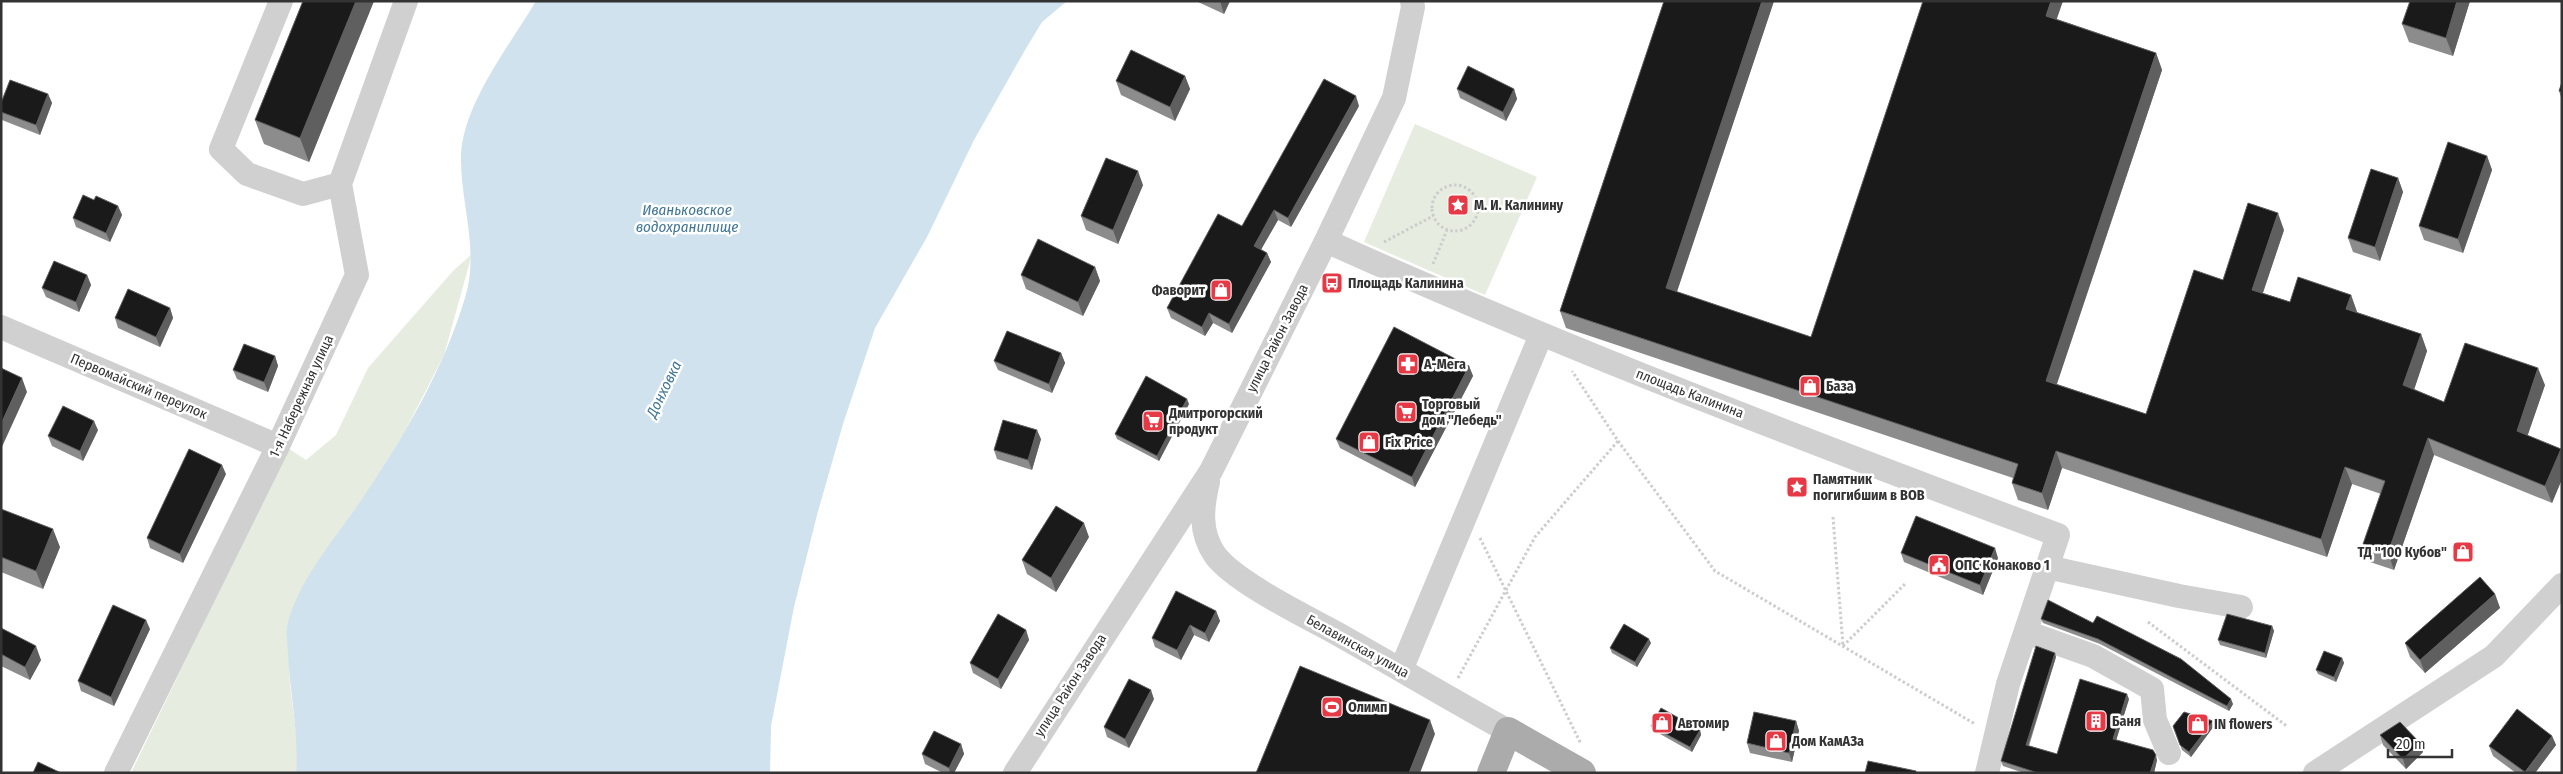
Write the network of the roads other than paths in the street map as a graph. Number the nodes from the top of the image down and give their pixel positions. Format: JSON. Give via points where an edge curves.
{"nodes":[{"id":1,"x":281,"y":1,"type":"edge"},
{"id":2,"x":406,"y":1,"type":"edge"},
{"id":3,"x":1412,"y":1,"type":"edge"},
{"id":4,"x":340,"y":184,"type":"junction"},
{"id":5,"x":1326,"y":240,"type":"junction"},
{"id":6,"x":1,"y":327,"type":"edge"},
{"id":7,"x":1541,"y":334,"type":"junction"},
{"id":8,"x":278,"y":446,"type":"junction"},
{"id":9,"x":1211,"y":470,"type":"junction"},
{"id":10,"x":2047,"y":567,"type":"junction"},
{"id":11,"x":2562,"y":585,"type":"edge"},
{"id":12,"x":2242,"y":607,"type":"dead end"},
{"id":13,"x":2026,"y":632,"type":"junction"},
{"id":14,"x":1401,"y":670,"type":"junction"},
{"id":15,"x":1508,"y":731,"type":"junction"},
{"id":16,"x":2170,"y":753,"type":"dead end"},
{"id":17,"x":1583,"y":762,"type":"edge"},
{"id":18,"x":1020,"y":763,"type":"edge"},
{"id":19,"x":116,"y":773,"type":"edge"},
{"id":20,"x":1491,"y":773,"type":"edge"},
{"id":21,"x":1987,"y":773,"type":"edge"},
{"id":22,"x":2315,"y":773,"type":"edge"}],
"edges":[{"from":1,"to":4,"type":"street","via":[[220,149],[247,174],[303,194]]},
{"from":2,"to":4,"type":"street","name":"1-я Набережная улица"},
{"from":3,"to":5,"type":"street","name":"улица Район Завода","via":[[1394,98]]},
{"from":4,"to":8,"type":"street","name":"1-я Набережная улица","via":[[356,275]]},
{"from":5,"to":7,"type":"street","name":"площадь Калинина"},
{"from":5,"to":9,"type":"street","name":"улица Район Завода"},
{"from":6,"to":8,"type":"street","name":"Первомайский переулок"},
{"from":7,"to":10,"type":"street","name":"площадь Калинина","via":[[1924,485],[2058,534]]},
{"from":7,"to":14,"type":"street"},
{"from":8,"to":19,"type":"street","name":"1-я Набережная улица"},
{"from":9,"to":14,"type":"street","name":"Белавинская улица","via":[[1203,522],[1209,543],[1221,561],[1282,604]]},
{"from":9,"to":18,"type":"street","name":"улица Район Завода"},
{"from":10,"to":12,"type":"street"},
{"from":10,"to":13,"type":"street"},
{"from":11,"to":22,"type":"street","via":[[2494,656]]},
{"from":13,"to":16,"type":"street","via":[[2093,656],[2152,688],[2155,720]]},
{"from":13,"to":21,"type":"street","via":[[2008,684]]},
{"from":14,"to":15,"type":"street","name":"Белавинская улица"},
{"from":15,"to":17,"type":"main road","name":"Белавинская улица"},
{"from":15,"to":20,"type":"main road"}]}
